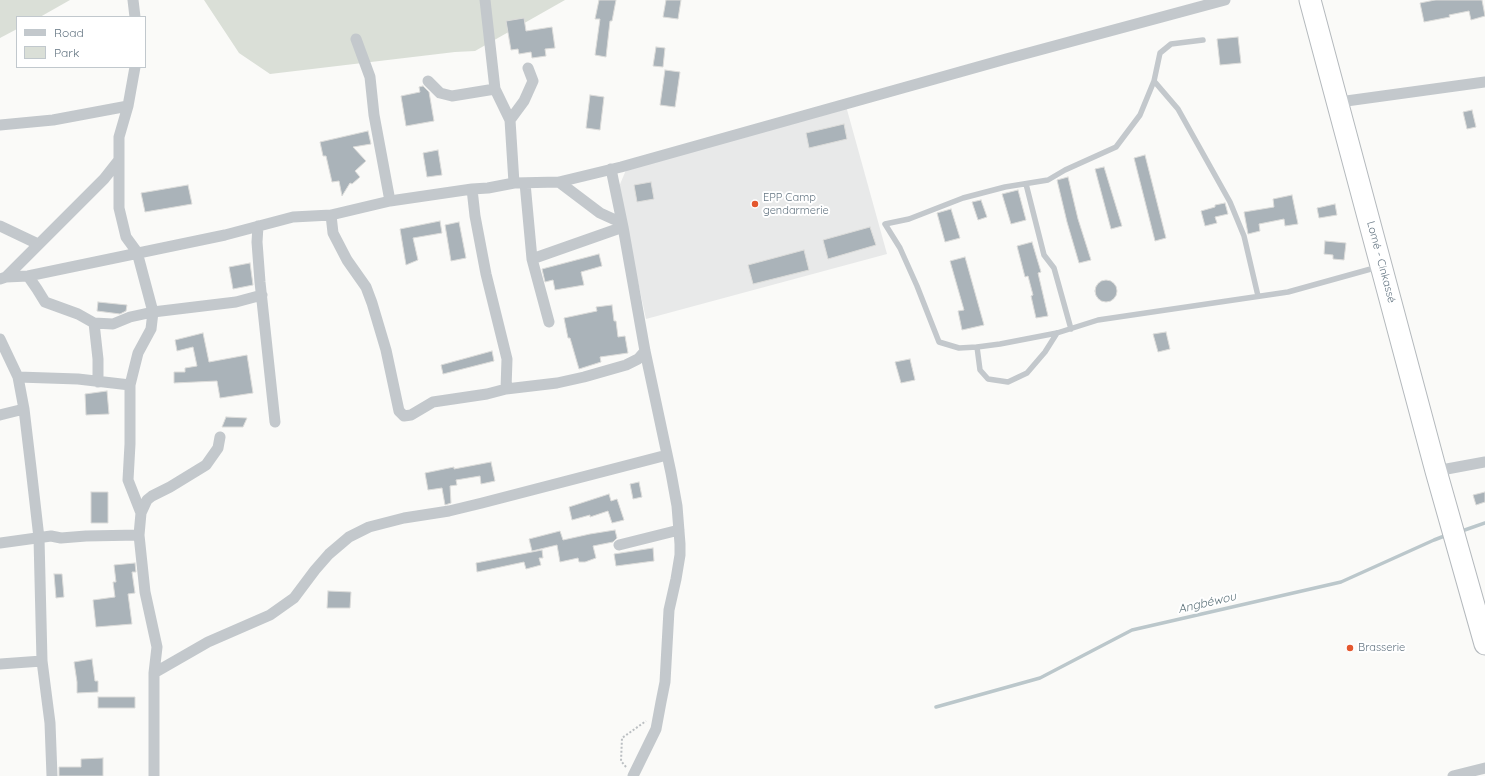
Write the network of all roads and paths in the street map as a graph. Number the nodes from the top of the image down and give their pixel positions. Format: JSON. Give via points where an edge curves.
{"nodes":[{"id":1,"x":133,"y":0,"type":"edge"},
{"id":2,"x":485,"y":0,"type":"edge"},
{"id":3,"x":1225,"y":0,"type":"edge"},
{"id":4,"x":1310,"y":0,"type":"edge"},
{"id":5,"x":135,"y":16,"type":"edge"},
{"id":6,"x":356,"y":39,"type":"dead end"},
{"id":7,"x":1203,"y":40,"type":"dead end"},
{"id":8,"x":135,"y":68,"type":"edge"},
{"id":9,"x":528,"y":68,"type":"dead end"},
{"id":10,"x":428,"y":81,"type":"dead end"},
{"id":11,"x":1154,"y":81,"type":"junction"},
{"id":12,"x":1485,"y":82,"type":"edge"},
{"id":13,"x":495,"y":89,"type":"junction"},
{"id":14,"x":1338,"y":102,"type":"junction"},
{"id":15,"x":128,"y":106,"type":"junction"},
{"id":16,"x":510,"y":120,"type":"junction"},
{"id":17,"x":0,"y":125,"type":"edge"},
{"id":18,"x":119,"y":160,"type":"junction"},
{"id":19,"x":610,"y":169,"type":"junction"},
{"id":20,"x":559,"y":182,"type":"junction"},
{"id":21,"x":519,"y":183,"type":"junction"},
{"id":22,"x":1026,"y":184,"type":"junction"},
{"id":23,"x":472,"y":189,"type":"junction"},
{"id":24,"x":390,"y":201,"type":"junction"},
{"id":25,"x":331,"y":215,"type":"junction"},
{"id":26,"x":622,"y":225,"type":"junction"},
{"id":27,"x":0,"y":226,"type":"edge"},
{"id":28,"x":258,"y":226,"type":"junction"},
{"id":29,"x":38,"y":244,"type":"junction"},
{"id":30,"x":137,"y":252,"type":"junction"},
{"id":31,"x":532,"y":259,"type":"junction"},
{"id":32,"x":1382,"y":266,"type":"junction"},
{"id":33,"x":28,"y":276,"type":"junction"},
{"id":34,"x":3,"y":278,"type":"edge"},
{"id":35,"x":262,"y":295,"type":"junction"},
{"id":36,"x":1258,"y":296,"type":"junction"},
{"id":37,"x":153,"y":312,"type":"junction"},
{"id":38,"x":549,"y":322,"type":"dead end"},
{"id":39,"x":94,"y":323,"type":"junction"},
{"id":40,"x":1071,"y":328,"type":"junction"},
{"id":41,"x":1057,"y":333,"type":"junction"},
{"id":42,"x":0,"y":339,"type":"edge"},
{"id":43,"x":977,"y":347,"type":"junction"},
{"id":44,"x":645,"y":351,"type":"junction"},
{"id":45,"x":18,"y":377,"type":"junction"},
{"id":46,"x":98,"y":382,"type":"junction"},
{"id":47,"x":130,"y":385,"type":"junction"},
{"id":48,"x":506,"y":389,"type":"junction"},
{"id":49,"x":24,"y":409,"type":"junction"},
{"id":50,"x":0,"y":415,"type":"edge"},
{"id":51,"x":275,"y":422,"type":"dead end"},
{"id":52,"x":220,"y":437,"type":"dead end"},
{"id":53,"x":667,"y":455,"type":"junction"},
{"id":54,"x":1485,"y":462,"type":"edge"},
{"id":55,"x":1436,"y":470,"type":"junction"},
{"id":56,"x":141,"y":513,"type":"junction"},
{"id":57,"x":679,"y":530,"type":"junction"},
{"id":58,"x":139,"y":535,"type":"junction"},
{"id":59,"x":39,"y":538,"type":"junction"},
{"id":60,"x":0,"y":543,"type":"edge"},
{"id":61,"x":619,"y":545,"type":"dead end"},
{"id":62,"x":1485,"y":644,"type":"edge"},
{"id":63,"x":42,"y":661,"type":"junction"},
{"id":64,"x":0,"y":664,"type":"edge"},
{"id":65,"x":154,"y":673,"type":"junction"},
{"id":66,"x":658,"y":712,"type":"junction"},
{"id":67,"x":1485,"y":768,"type":"edge"},
{"id":68,"x":631,"y":774,"type":"edge"},
{"id":69,"x":52,"y":776,"type":"edge"},
{"id":70,"x":154,"y":776,"type":"edge"},
{"id":71,"x":1453,"y":776,"type":"edge"}],
"edges":[{"from":1,"to":5,"type":"street"},
{"from":2,"to":13,"type":"street"},
{"from":3,"to":19,"type":"street"},
{"from":4,"to":14,"type":"highway","name":"Lomé - Cinkassé"},
{"from":6,"to":24,"type":"street","via":[[370,77],[374,115]]},
{"from":7,"to":11,"type":"lane","via":[[1171,44],[1160,53]]},
{"from":8,"to":15,"type":"street"},
{"from":9,"to":16,"type":"street","via":[[533,81],[524,101]]},
{"from":10,"to":13,"type":"street","via":[[440,93],[452,96]]},
{"from":11,"to":22,"type":"lane","via":[[1140,115],[1116,147],[1048,180]]},
{"from":11,"to":36,"type":"lane","via":[[1178,109],[1230,202],[1244,236]]},
{"from":12,"to":14,"type":"street"},
{"from":13,"to":16,"type":"street"},
{"from":14,"to":32,"type":"highway","name":"Lomé - Cinkassé"},
{"from":15,"to":17,"type":"street","via":[[53,120]]},
{"from":15,"to":18,"type":"street","via":[[120,137]]},
{"from":16,"to":21,"type":"street"},
{"from":18,"to":29,"type":"street","via":[[104,179]]},
{"from":18,"to":30,"type":"street","via":[[119,208],[126,237]]},
{"from":19,"to":20,"type":"street"},
{"from":19,"to":26,"type":"street"},
{"from":20,"to":21,"type":"street"},
{"from":20,"to":26,"type":"street"},
{"from":21,"to":23,"type":"street"},
{"from":21,"to":31,"type":"street"},
{"from":22,"to":40,"type":"lane","via":[[1044,255],[1054,268]]},
{"from":22,"to":43,"type":"lane","via":[[962,198],[909,220],[885,224],[912,273],[939,342],[959,348]]},
{"from":23,"to":24,"type":"street"},
{"from":23,"to":48,"type":"street","via":[[486,274],[507,359]]},
{"from":24,"to":25,"type":"street"},
{"from":25,"to":28,"type":"street","via":[[293,217]]},
{"from":25,"to":48,"type":"street","via":[[333,233],[347,260],[366,287],[372,303],[386,350],[397,404],[404,416],[411,415],[433,402]]},
{"from":26,"to":31,"type":"street"},
{"from":26,"to":44,"type":"street"},
{"from":27,"to":29,"type":"street"},
{"from":28,"to":30,"type":"street","via":[[226,235]]},
{"from":28,"to":35,"type":"street"},
{"from":29,"to":34,"type":"street"},
{"from":30,"to":33,"type":"street"},
{"from":30,"to":37,"type":"street"},
{"from":31,"to":38,"type":"street"},
{"from":32,"to":36,"type":"lane","via":[[1288,292]]},
{"from":32,"to":55,"type":"highway","name":"Lomé - Cinkassé"},
{"from":33,"to":34,"type":"street"},
{"from":33,"to":39,"type":"street","via":[[44,302],[78,314]]},
{"from":35,"to":37,"type":"street","via":[[236,302]]},
{"from":35,"to":51,"type":"street"},
{"from":36,"to":40,"type":"lane","via":[[1098,320]]},
{"from":37,"to":39,"type":"street","via":[[124,318],[112,324]]},
{"from":37,"to":47,"type":"street","via":[[151,329],[138,353]]},
{"from":39,"to":46,"type":"street"},
{"from":40,"to":41,"type":"lane"},
{"from":41,"to":43,"type":"lane"},
{"from":41,"to":43,"type":"lane","via":[[1045,352],[1026,373],[1008,382],[988,379],[980,370]]},
{"from":42,"to":45,"type":"street"},
{"from":44,"to":48,"type":"street","via":[[638,359],[626,365],[584,378]]},
{"from":44,"to":53,"type":"street"},
{"from":45,"to":46,"type":"street"},
{"from":45,"to":49,"type":"street"},
{"from":46,"to":47,"type":"street"},
{"from":47,"to":56,"type":"street","via":[[128,480]]},
{"from":49,"to":50,"type":"street"},
{"from":49,"to":59,"type":"street"},
{"from":52,"to":56,"type":"street","via":[[218,448],[206,465],[152,496],[147,500]]},
{"from":53,"to":57,"type":"street"},
{"from":53,"to":65,"type":"street","via":[[449,511],[369,527],[349,536],[329,554],[294,598],[270,615],[208,642]]},
{"from":54,"to":55,"type":"street"},
{"from":55,"to":62,"type":"highway","name":"Lomé - Cinkassé"},
{"from":56,"to":58,"type":"street"},
{"from":57,"to":61,"type":"street"},
{"from":57,"to":66,"type":"street","via":[[680,555],[669,610],[665,682]]},
{"from":58,"to":59,"type":"street"},
{"from":58,"to":65,"type":"street","via":[[145,592],[157,647]]},
{"from":59,"to":60,"type":"street"},
{"from":59,"to":63,"type":"street"},
{"from":63,"to":64,"type":"street"},
{"from":63,"to":69,"type":"street","via":[[50,723]]},
{"from":65,"to":70,"type":"street"},
{"from":66,"to":68,"type":"street","via":[[656,729]]},
{"from":66,"to":68,"type":"path","via":[[622,738],[621,761]]},
{"from":67,"to":71,"type":"street"}]}
